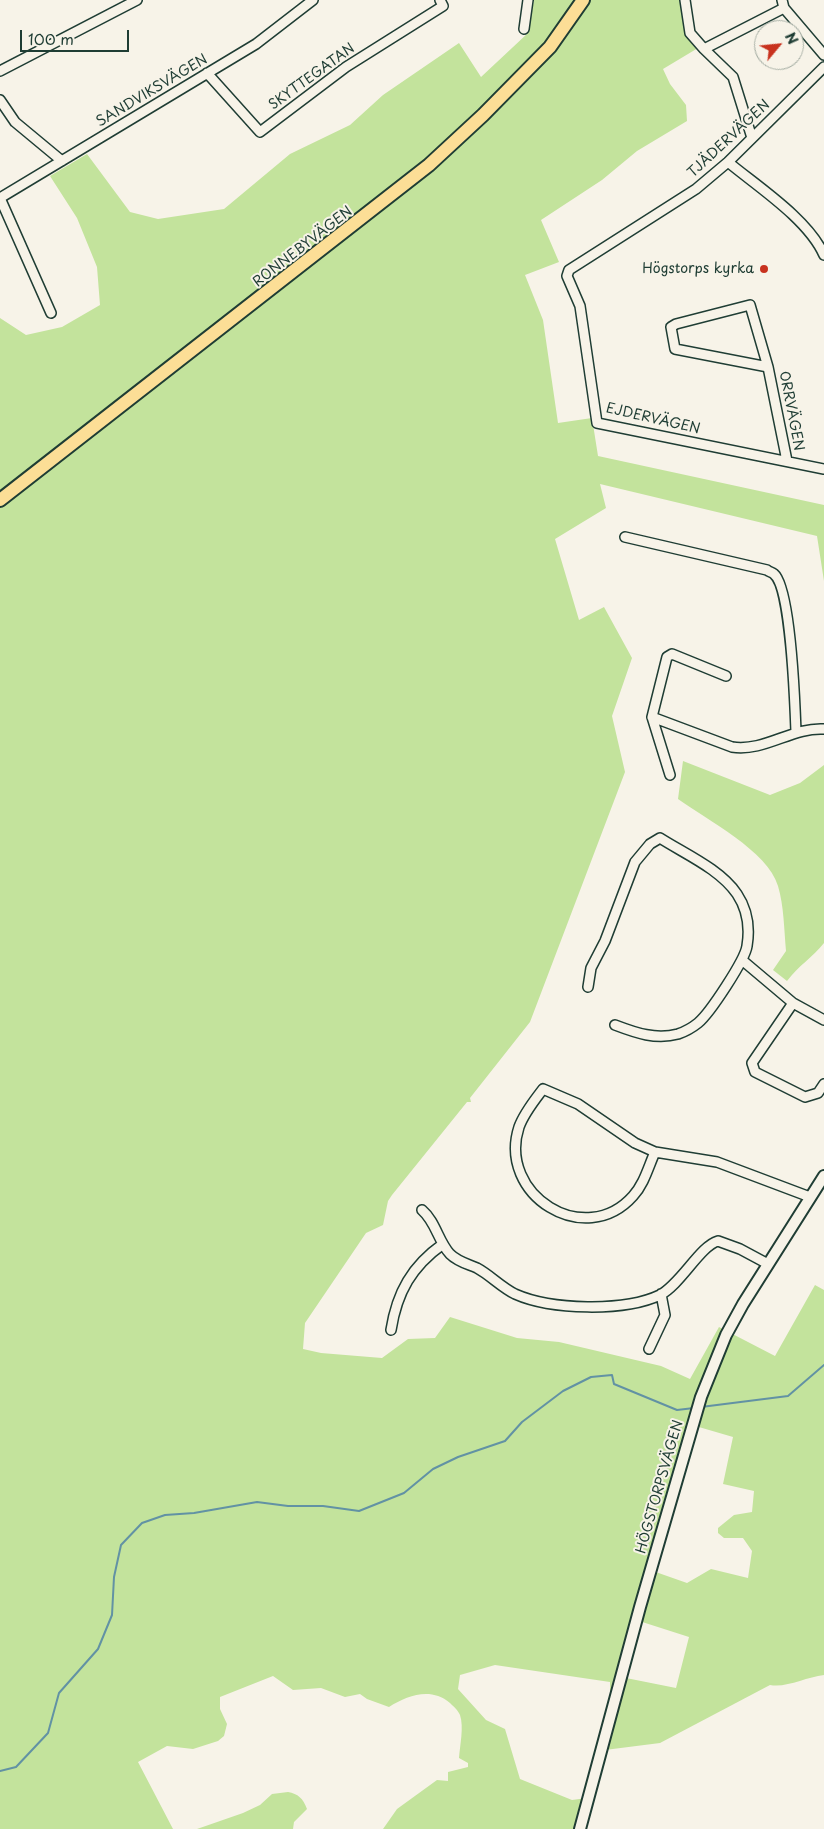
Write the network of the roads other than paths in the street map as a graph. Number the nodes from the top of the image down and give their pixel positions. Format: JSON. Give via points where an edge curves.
{"nodes":[{"id":1,"x":137,"y":0,"type":"edge"},
{"id":2,"x":313,"y":0,"type":"edge"},
{"id":3,"x":440,"y":0,"type":"edge"},
{"id":4,"x":528,"y":0,"type":"edge"},
{"id":5,"x":583,"y":0,"type":"edge"},
{"id":6,"x":685,"y":0,"type":"edge"},
{"id":7,"x":783,"y":4,"type":"edge"},
{"id":8,"x":524,"y":29,"type":"dead end"},
{"id":9,"x":704,"y":47,"type":"junction"},
{"id":10,"x":824,"y":55,"type":"edge"},
{"id":11,"x":824,"y":67,"type":"edge"},
{"id":12,"x":0,"y":71,"type":"edge"},
{"id":13,"x":207,"y":73,"type":"junction"},
{"id":14,"x":0,"y":100,"type":"edge"},
{"id":15,"x":752,"y":138,"type":"junction"},
{"id":16,"x":62,"y":161,"type":"junction"},
{"id":17,"x":728,"y":162,"type":"junction"},
{"id":18,"x":0,"y":198,"type":"edge"},
{"id":19,"x":824,"y":255,"type":"edge"},
{"id":20,"x":569,"y":270,"type":"joint"},
{"id":21,"x":51,"y":312,"type":"dead end"},
{"id":22,"x":768,"y":367,"type":"junction"},
{"id":23,"x":788,"y":461,"type":"junction"},
{"id":24,"x":824,"y":469,"type":"edge"},
{"id":25,"x":0,"y":502,"type":"edge"},
{"id":26,"x":626,"y":537,"type":"dead end"},
{"id":27,"x":726,"y":676,"type":"dead end"},
{"id":28,"x":652,"y":717,"type":"junction"},
{"id":29,"x":824,"y":728,"type":"edge"},
{"id":30,"x":796,"y":732,"type":"junction"},
{"id":31,"x":670,"y":776,"type":"dead end"},
{"id":32,"x":742,"y":960,"type":"junction"},
{"id":33,"x":588,"y":987,"type":"dead end"},
{"id":34,"x":793,"y":1003,"type":"junction"},
{"id":35,"x":824,"y":1020,"type":"edge"},
{"id":36,"x":615,"y":1025,"type":"dead end"},
{"id":37,"x":824,"y":1084,"type":"edge"},
{"id":38,"x":655,"y":1152,"type":"junction"},
{"id":39,"x":824,"y":1176,"type":"edge"},
{"id":40,"x":810,"y":1197,"type":"junction"},
{"id":41,"x":422,"y":1210,"type":"dead end"},
{"id":42,"x":443,"y":1244,"type":"junction"},
{"id":43,"x":768,"y":1264,"type":"junction"},
{"id":44,"x":661,"y":1294,"type":"junction"},
{"id":45,"x":391,"y":1330,"type":"dead end"},
{"id":46,"x":648,"y":1349,"type":"dead end"},
{"id":47,"x":580,"y":1829,"type":"edge"}],
"edges":[{"from":1,"to":12,"type":"street"},
{"from":2,"to":13,"type":"street","name":"SANDVIKSVÄGEN","via":[[256,44]]},
{"from":3,"to":13,"type":"street","name":"SKYTTEGATAN","via":[[443,6],[346,67],[260,132]]},
{"from":4,"to":8,"type":"street"},
{"from":5,"to":25,"type":"main road","name":"RONNEBYVÄGEN","via":[[550,47],[483,116],[429,165]]},
{"from":6,"to":9,"type":"street","via":[[690,33]]},
{"from":7,"to":9,"type":"street"},
{"from":7,"to":10,"type":"street"},
{"from":9,"to":15,"type":"street","via":[[733,76]]},
{"from":11,"to":15,"type":"street","name":"TJÄDERVÄGEN"},
{"from":13,"to":16,"type":"street","name":"SANDVIKSVÄGEN"},
{"from":14,"to":16,"type":"street","via":[[15,122]]},
{"from":15,"to":17,"type":"street","name":"TJÄDERVÄGEN"},
{"from":16,"to":18,"type":"street","name":"SANDVIKSVÄGEN"},
{"from":17,"to":19,"type":"street","via":[[796,218],[819,244]]},
{"from":17,"to":20,"type":"street","name":"TJÄDERVÄGEN","via":[[689,193]]},
{"from":18,"to":21,"type":"street"},
{"from":20,"to":23,"type":"street","name":"EJDERVÄGEN","via":[[567,276],[581,314],[598,423]]},
{"from":22,"to":22,"type":"street","name":"ORRVÄGEN","via":[[750,305],[671,328],[675,349]]},
{"from":22,"to":23,"type":"street","name":"ORRVÄGEN"},
{"from":23,"to":24,"type":"street","name":"EJDERVÄGEN"},
{"from":26,"to":30,"type":"street","via":[[774,574],[779,582],[790,629]]},
{"from":27,"to":28,"type":"street","via":[[672,654],[667,657]]},
{"from":28,"to":30,"type":"street","via":[[744,748],[774,742]]},
{"from":28,"to":31,"type":"street"},
{"from":29,"to":30,"type":"street"},
{"from":32,"to":33,"type":"street","via":[[748,933],[746,914],[738,895],[724,878],[660,838],[634,862],[605,942],[590,968]]},
{"from":32,"to":34,"type":"street"},
{"from":32,"to":36,"type":"street","via":[[698,1023],[680,1034],[654,1036]]},
{"from":34,"to":35,"type":"street"},
{"from":34,"to":37,"type":"street","via":[[752,1063],[755,1072],[805,1097],[818,1093]]},
{"from":38,"to":38,"type":"street","via":[[635,1143],[578,1104],[543,1089],[529,1106],[515,1144],[519,1170],[532,1194],[547,1207],[580,1217],[612,1211],[632,1198],[646,1177]]},
{"from":38,"to":40,"type":"street","via":[[717,1162]]},
{"from":39,"to":40,"type":"street","name":"HÖGSTORPSVÄGEN"},
{"from":40,"to":43,"type":"street","name":"HÖGSTORPSVÄGEN"},
{"from":41,"to":42,"type":"street","via":[[432,1221]]},
{"from":42,"to":44,"type":"street","via":[[451,1255],[499,1285],[544,1302],[580,1306],[622,1304]]},
{"from":42,"to":45,"type":"street","via":[[428,1254],[407,1283],[399,1297]]},
{"from":43,"to":44,"type":"street","via":[[718,1241],[711,1244],[683,1276]]},
{"from":43,"to":47,"type":"street","name":"HÖGSTORPSVÄGEN","via":[[726,1335],[701,1397]]},
{"from":44,"to":46,"type":"street","via":[[665,1315]]}]}
